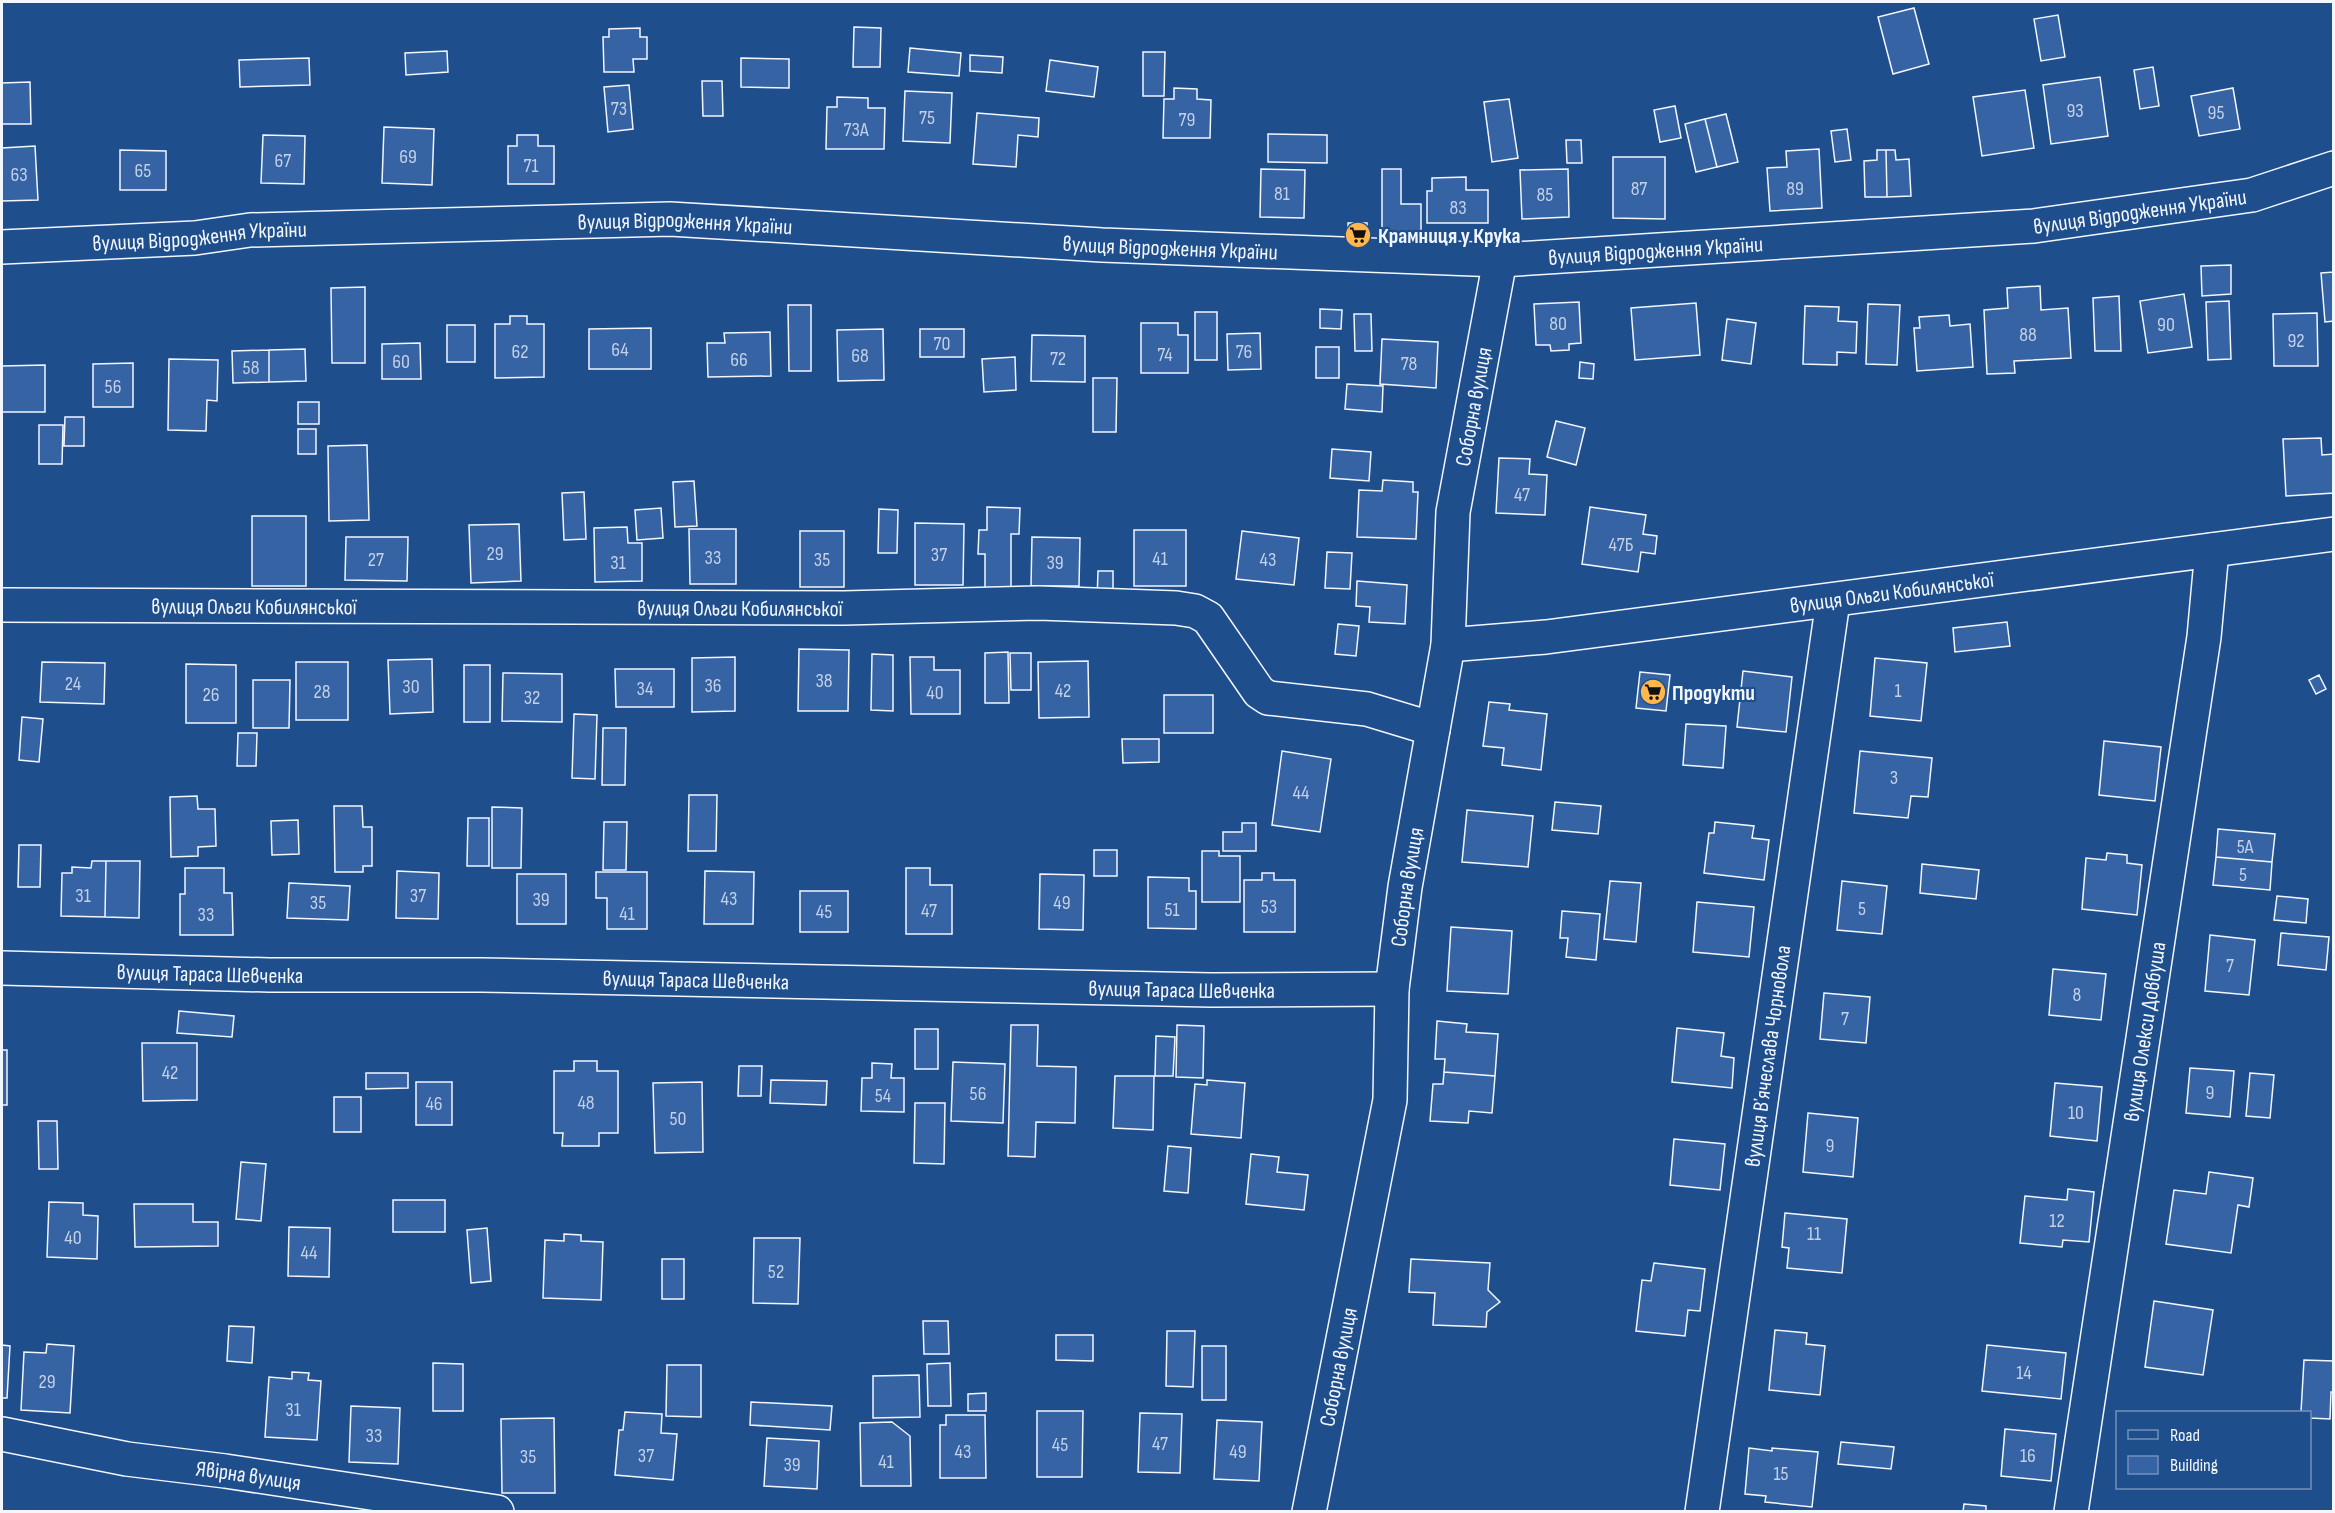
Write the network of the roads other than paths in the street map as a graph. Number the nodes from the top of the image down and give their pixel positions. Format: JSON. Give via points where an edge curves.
{"nodes":[{"id":1,"x":2334,"y":168,"type":"edge"},
{"id":2,"x":2,"y":247,"type":"edge"},
{"id":3,"x":1500,"y":260,"type":"junction"},
{"id":4,"x":2334,"y":534,"type":"edge"},
{"id":5,"x":2212,"y":550,"type":"junction"},
{"id":6,"x":1833,"y":601,"type":"junction"},
{"id":7,"x":2,"y":605,"type":"edge"},
{"id":8,"x":1448,"y":645,"type":"junction"},
{"id":9,"x":1433,"y":729,"type":"junction"},
{"id":10,"x":2,"y":968,"type":"edge"},
{"id":11,"x":1392,"y":988,"type":"junction"},
{"id":12,"x":2,"y":1434,"type":"edge"},
{"id":13,"x":497,"y":1512,"type":"edge"},
{"id":14,"x":1309,"y":1512,"type":"edge"},
{"id":15,"x":1702,"y":1512,"type":"edge"},
{"id":16,"x":2071,"y":1512,"type":"edge"}],
"edges":[{"from":1,"to":3,"type":"street","name":"вулиця Відродження України","via":[[2252,195],[2034,226]]},
{"from":2,"to":3,"type":"street","name":"вулиця Відродження України","via":[[195,238],[250,230],[670,219],[1102,245]]},
{"from":3,"to":8,"type":"street","name":"Соборна вулиця","via":[[1453,512]]},
{"from":4,"to":5,"type":"street","name":"вулиця Ольги Кобилянської"},
{"from":5,"to":6,"type":"street","name":"вулиця Ольги Кобилянської"},
{"from":5,"to":16,"type":"street","name":"вулиця Олекси Довбуша","via":[[2202,648]]},
{"from":6,"to":8,"type":"street","name":"вулиця Ольги Кобилянської","via":[[1546,637]]},
{"from":6,"to":15,"type":"street","name":"вулиця Вʼячеслава Чорновола"},
{"from":7,"to":9,"type":"street","name":"вулиця Ольги Кобилянської","via":[[844,609],[1039,603],[1176,608],[1208,618],[1259,692],[1268,698],[1367,709]]},
{"from":8,"to":9,"type":"street","name":"Соборна вулиця"},
{"from":9,"to":11,"type":"street","name":"Соборна вулиця"},
{"from":10,"to":11,"type":"street","name":"вулиця Тараса Шевченка","via":[[1211,990]]},
{"from":11,"to":14,"type":"street","name":"Соборна вулиця","via":[[1390,1100]]},
{"from":12,"to":13,"type":"street","name":"Явірна вулиця","via":[[127,1459]]}]}
